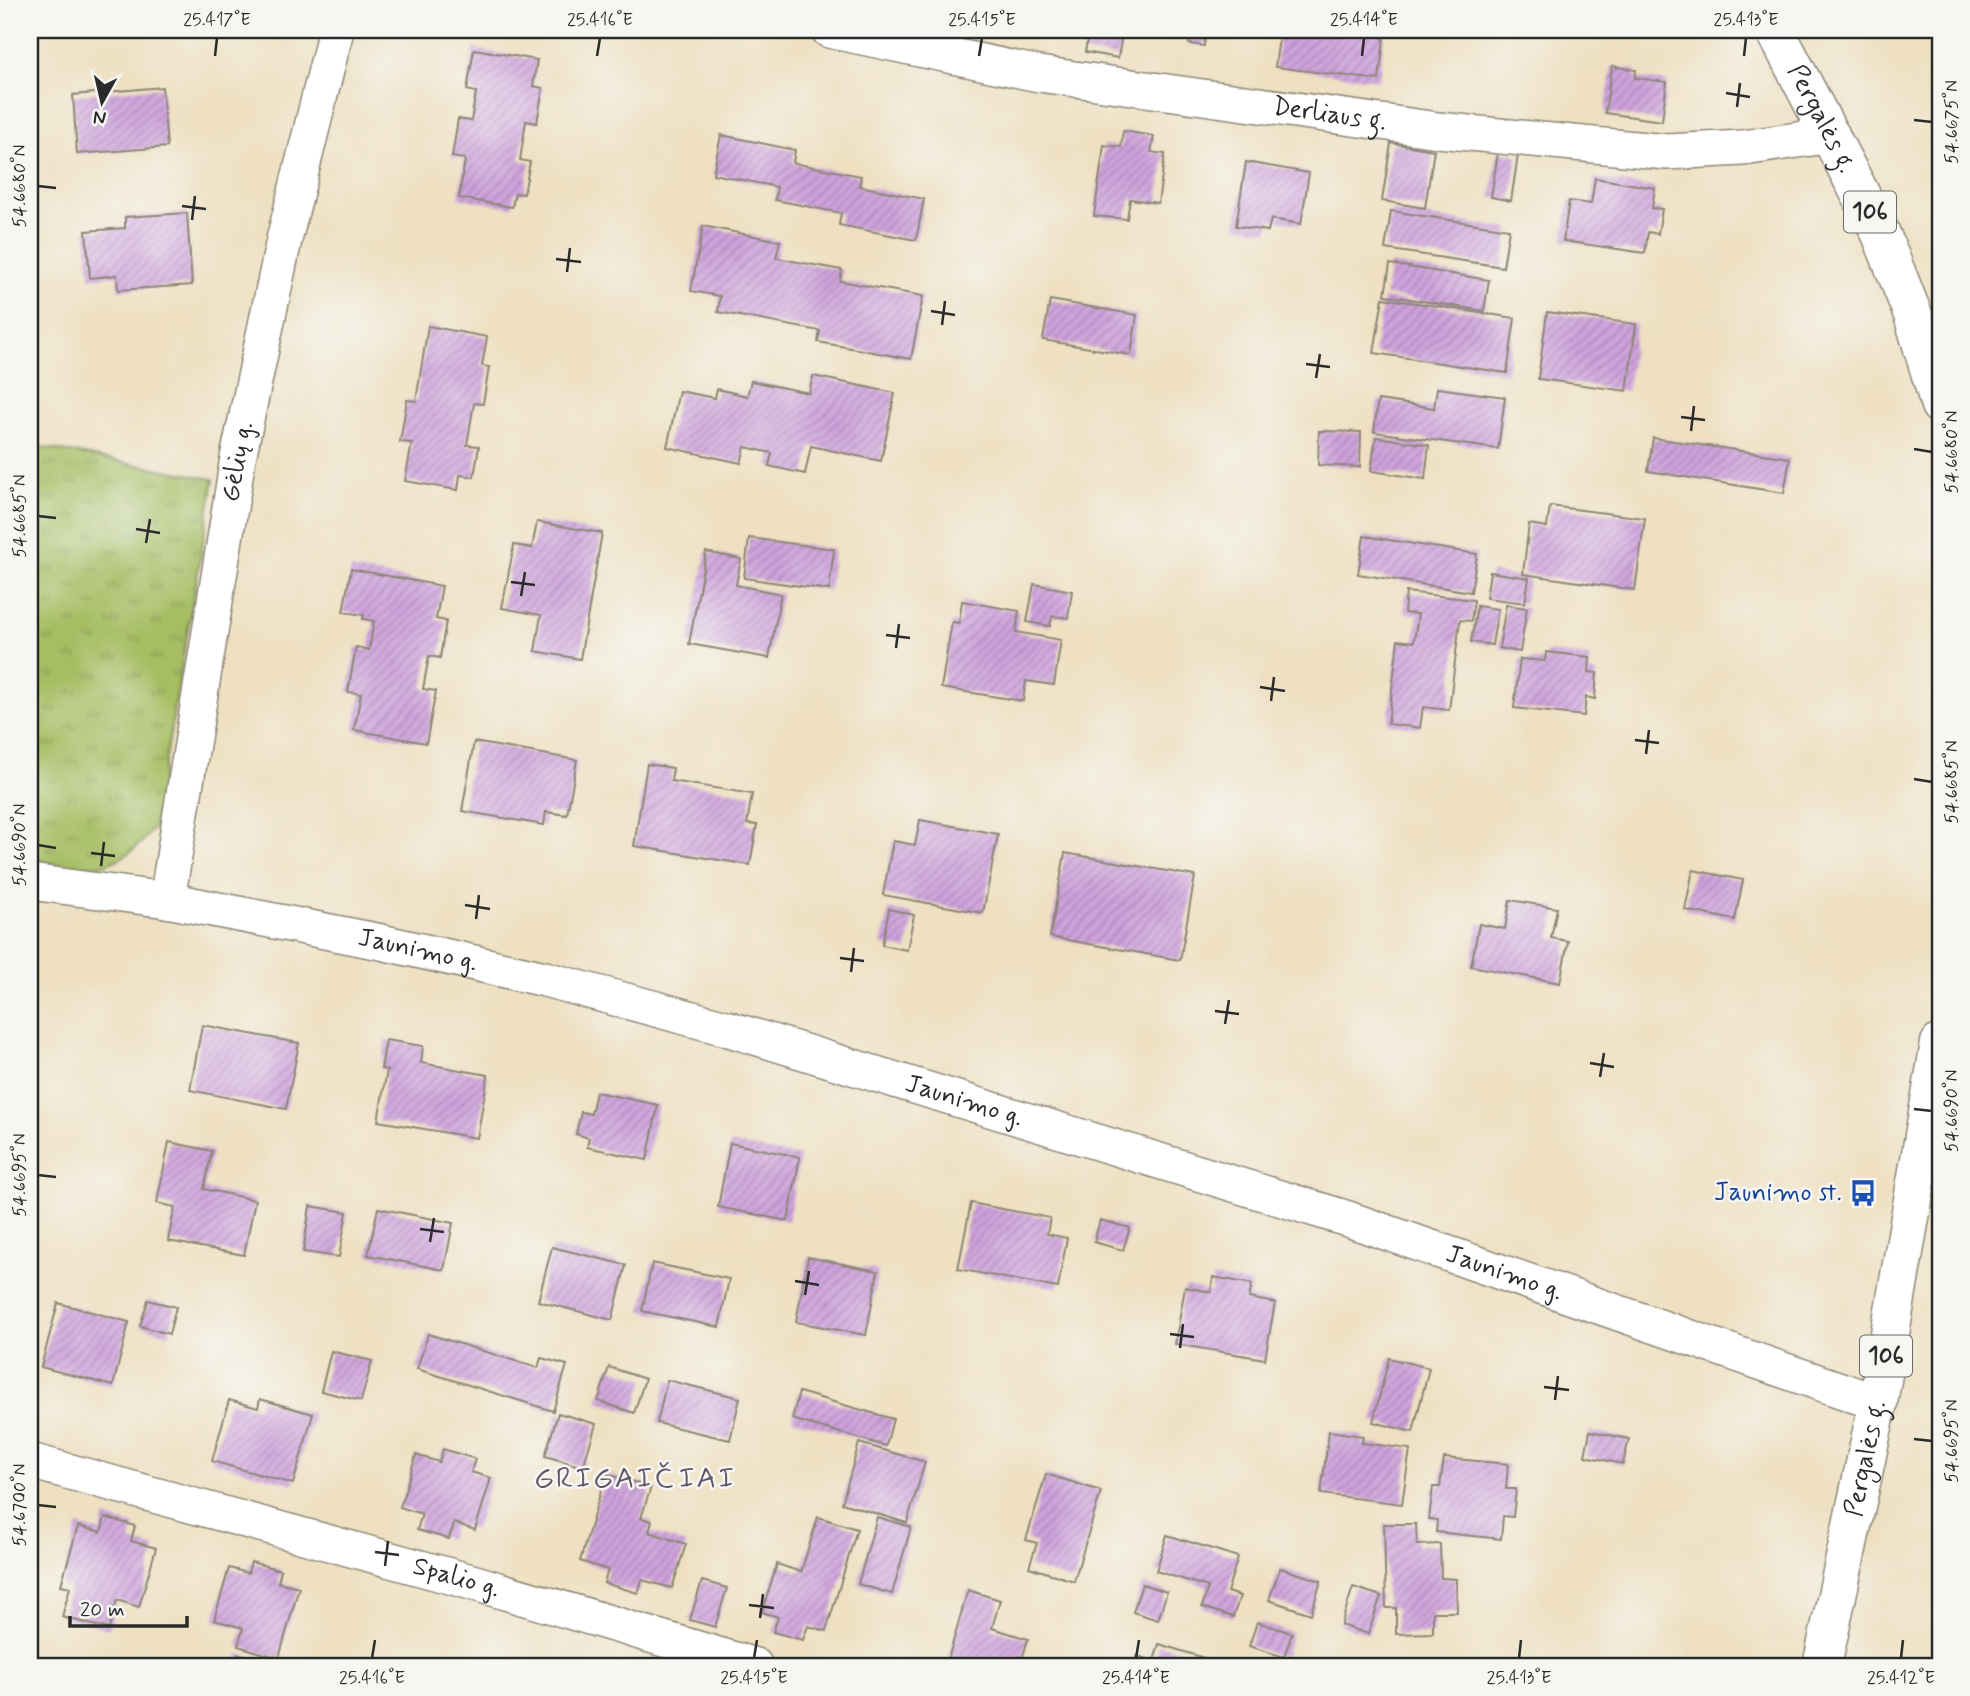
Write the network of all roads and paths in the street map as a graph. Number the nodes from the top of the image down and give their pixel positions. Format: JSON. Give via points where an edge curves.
{"nodes":[{"id":1,"x":336,"y":30,"type":"edge"},
{"id":2,"x":829,"y":30,"type":"edge"},
{"id":3,"x":1775,"y":30,"type":"edge"},
{"id":4,"x":1832,"y":135,"type":"junction"},
{"id":5,"x":1940,"y":405,"type":"edge"},
{"id":6,"x":30,"y":882,"type":"edge"},
{"id":7,"x":167,"y":900,"type":"junction"},
{"id":8,"x":1940,"y":1043,"type":"edge"},
{"id":9,"x":1878,"y":1403,"type":"junction"},
{"id":10,"x":34,"y":1462,"type":"dead end"},
{"id":11,"x":755,"y":1666,"type":"edge"},
{"id":12,"x":1822,"y":1666,"type":"edge"}],
"edges":[{"from":1,"to":7,"type":"street","name":"Gėlių g.","via":[[284,240],[238,458]]},
{"from":2,"to":4,"type":"street","name":"Derliaus g.","via":[[1039,74],[1438,130],[1667,152],[1743,149]]},
{"from":3,"to":4,"type":"main road","name":"Pergalės g.","number":"106"},
{"from":4,"to":5,"type":"main road","name":"Pergalės g.","number":"106","via":[[1909,303]]},
{"from":6,"to":7,"type":"street","name":"Jaunimo g."},
{"from":7,"to":9,"type":"street","name":"Jaunimo g.","via":[[545,979],[726,1028],[1348,1219]]},
{"from":8,"to":9,"type":"main road","name":"Pergalės g.","number":"106"},
{"from":9,"to":12,"type":"main road","name":"Pergalės g.","number":"106"},
{"from":10,"to":11,"type":"street","name":"Spalio g.","via":[[475,1583]]}]}
